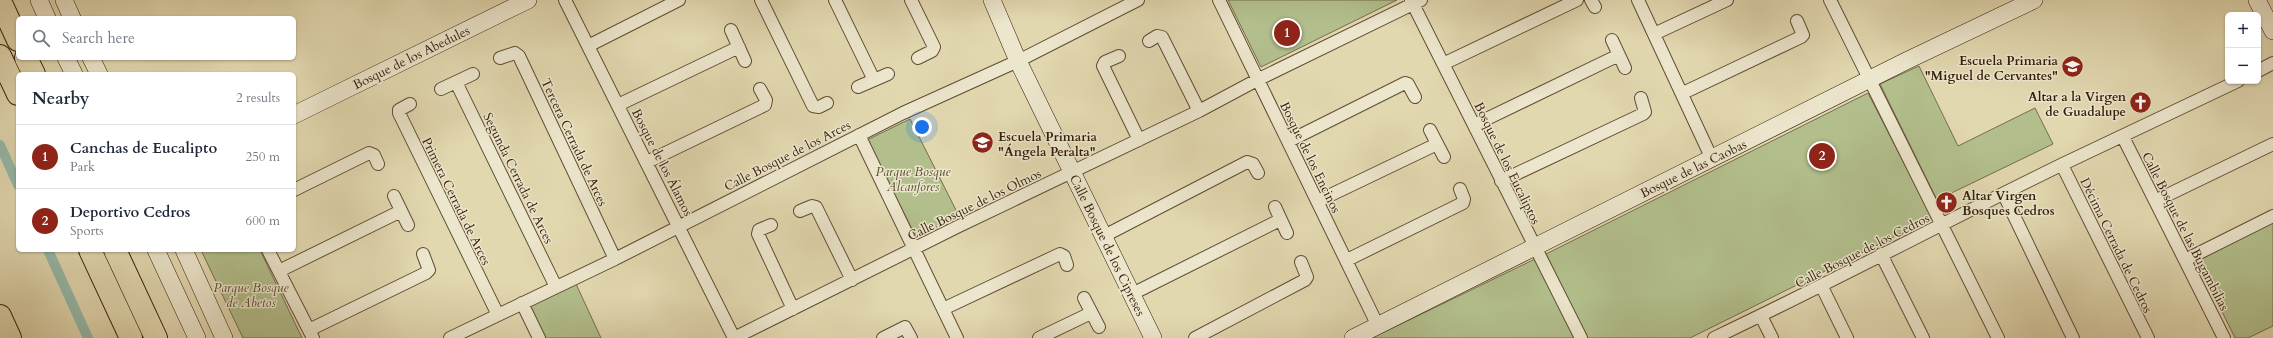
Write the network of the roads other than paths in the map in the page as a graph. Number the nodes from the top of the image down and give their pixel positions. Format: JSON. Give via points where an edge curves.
{"nodes":[{"id":1,"x":39,"y":0,"type":"edge"},
{"id":2,"x":64,"y":0,"type":"edge"},
{"id":3,"x":528,"y":0,"type":"edge"},
{"id":4,"x":565,"y":0,"type":"edge"},
{"id":5,"x":679,"y":0,"type":"edge"},
{"id":6,"x":761,"y":0,"type":"edge"},
{"id":7,"x":835,"y":0,"type":"edge"},
{"id":8,"x":911,"y":0,"type":"edge"},
{"id":9,"x":992,"y":0,"type":"edge"},
{"id":10,"x":1138,"y":0,"type":"edge"},
{"id":11,"x":1219,"y":0,"type":"edge"},
{"id":12,"x":1577,"y":0,"type":"edge"},
{"id":13,"x":1638,"y":0,"type":"edge"},
{"id":14,"x":1727,"y":0,"type":"edge"},
{"id":15,"x":1830,"y":0,"type":"edge"},
{"id":16,"x":2257,"y":0,"type":"edge"},
{"id":17,"x":0,"y":1,"type":"edge"},
{"id":18,"x":1415,"y":1,"type":"edge"},
{"id":19,"x":2028,"y":1,"type":"edge"},
{"id":20,"x":47,"y":16,"type":"edge"},
{"id":21,"x":71,"y":16,"type":"edge"},
{"id":22,"x":1797,"y":21,"type":"dead end"},
{"id":23,"x":731,"y":30,"type":"dead end"},
{"id":24,"x":2273,"y":32,"type":"edge"},
{"id":25,"x":1654,"y":34,"type":"junction"},
{"id":26,"x":16,"y":36,"type":"edge"},
{"id":27,"x":1612,"y":40,"type":"dead end"},
{"id":28,"x":1150,"y":41,"type":"dead end"},
{"id":29,"x":588,"y":46,"type":"junction"},
{"id":30,"x":738,"y":47,"type":"junction"},
{"id":31,"x":1619,"y":55,"type":"junction"},
{"id":32,"x":0,"y":56,"type":"edge"},
{"id":33,"x":1119,"y":56,"type":"dead end"},
{"id":34,"x":500,"y":58,"type":"dead end"},
{"id":35,"x":918,"y":58,"type":"dead end"},
{"id":36,"x":27,"y":60,"type":"edge"},
{"id":37,"x":67,"y":60,"type":"edge"},
{"id":38,"x":92,"y":60,"type":"edge"},
{"id":39,"x":745,"y":61,"type":"dead end"},
{"id":40,"x":1018,"y":61,"type":"junction"},
{"id":41,"x":2273,"y":62,"type":"edge"},
{"id":42,"x":1443,"y":64,"type":"junction"},
{"id":43,"x":1625,"y":68,"type":"dead end"},
{"id":44,"x":2261,"y":69,"type":"edge"},
{"id":45,"x":33,"y":72,"type":"edge"},
{"id":46,"x":73,"y":72,"type":"edge"},
{"id":47,"x":98,"y":72,"type":"edge"},
{"id":48,"x":473,"y":74,"type":"dead end"},
{"id":49,"x":888,"y":74,"type":"dead end"},
{"id":50,"x":874,"y":80,"type":"junction"},
{"id":51,"x":1257,"y":80,"type":"junction"},
{"id":52,"x":1870,"y":80,"type":"junction"},
{"id":53,"x":456,"y":82,"type":"junction"},
{"id":54,"x":2232,"y":84,"type":"edge"},
{"id":55,"x":858,"y":87,"type":"dead end"},
{"id":56,"x":441,"y":89,"type":"dead end"},
{"id":57,"x":760,"y":89,"type":"dead end"},
{"id":58,"x":16,"y":90,"type":"edge"},
{"id":59,"x":1683,"y":93,"type":"junction"},
{"id":60,"x":1415,"y":96,"type":"dead end"},
{"id":61,"x":1641,"y":98,"type":"dead end"},
{"id":62,"x":827,"y":103,"type":"dead end"},
{"id":63,"x":410,"y":104,"type":"dead end"},
{"id":64,"x":618,"y":105,"type":"junction"},
{"id":65,"x":1199,"y":111,"type":"junction"},
{"id":66,"x":296,"y":114,"type":"edge"},
{"id":67,"x":1474,"y":125,"type":"junction"},
{"id":68,"x":1430,"y":130,"type":"dead end"},
{"id":69,"x":859,"y":135,"type":"junction"},
{"id":70,"x":2123,"y":137,"type":"junction"},
{"id":71,"x":1139,"y":140,"type":"junction"},
{"id":72,"x":1289,"y":141,"type":"junction"},
{"id":73,"x":1437,"y":144,"type":"junction"},
{"id":74,"x":2273,"y":144,"type":"edge"},
{"id":75,"x":1444,"y":157,"type":"dead end"},
{"id":76,"x":1712,"y":159,"type":"junction"},
{"id":77,"x":647,"y":162,"type":"junction"},
{"id":78,"x":378,"y":164,"type":"dead end"},
{"id":79,"x":2062,"y":165,"type":"junction"},
{"id":80,"x":1072,"y":172,"type":"junction"},
{"id":81,"x":1258,"y":173,"type":"dead end"},
{"id":82,"x":1501,"y":181,"type":"junction"},
{"id":83,"x":296,"y":189,"type":"edge"},
{"id":84,"x":1460,"y":189,"type":"dead end"},
{"id":85,"x":2004,"y":194,"type":"junction"},
{"id":86,"x":394,"y":196,"type":"dead end"},
{"id":87,"x":1318,"y":201,"type":"junction"},
{"id":88,"x":2155,"y":201,"type":"junction"},
{"id":89,"x":1275,"y":208,"type":"dead end"},
{"id":90,"x":402,"y":211,"type":"junction"},
{"id":91,"x":800,"y":211,"type":"dead end"},
{"id":92,"x":2273,"y":216,"type":"edge"},
{"id":93,"x":1280,"y":220,"type":"junction"},
{"id":94,"x":408,"y":224,"type":"dead end"},
{"id":95,"x":680,"y":226,"type":"junction"},
{"id":96,"x":771,"y":226,"type":"dead end"},
{"id":97,"x":1942,"y":226,"type":"junction"},
{"id":98,"x":1287,"y":233,"type":"dead end"},
{"id":99,"x":1104,"y":236,"type":"junction"},
{"id":100,"x":1534,"y":247,"type":"junction"},
{"id":101,"x":914,"y":249,"type":"junction"},
{"id":102,"x":91,"y":252,"type":"edge"},
{"id":103,"x":116,"y":252,"type":"edge"},
{"id":104,"x":157,"y":252,"type":"edge"},
{"id":105,"x":185,"y":252,"type":"edge"},
{"id":106,"x":269,"y":252,"type":"edge"},
{"id":107,"x":423,"y":254,"type":"dead end"},
{"id":108,"x":1881,"y":254,"type":"junction"},
{"id":109,"x":615,"y":259,"type":"junction"},
{"id":110,"x":1347,"y":260,"type":"junction"},
{"id":111,"x":2185,"y":260,"type":"junction"},
{"id":112,"x":1301,"y":262,"type":"dead end"},
{"id":113,"x":1067,"y":265,"type":"dead end"},
{"id":114,"x":279,"y":271,"type":"junction"},
{"id":115,"x":852,"y":280,"type":"junction"},
{"id":116,"x":556,"y":287,"type":"junction"},
{"id":117,"x":1822,"y":287,"type":"junction"},
{"id":118,"x":1132,"y":294,"type":"junction"},
{"id":119,"x":1084,"y":298,"type":"dead end"},
{"id":120,"x":522,"y":303,"type":"junction"},
{"id":121,"x":792,"y":309,"type":"junction"},
{"id":122,"x":943,"y":309,"type":"junction"},
{"id":123,"x":1091,"y":313,"type":"junction"},
{"id":124,"x":498,"y":315,"type":"junction"},
{"id":125,"x":0,"y":316,"type":"edge"},
{"id":126,"x":1761,"y":316,"type":"junction"},
{"id":127,"x":1378,"y":326,"type":"junction"},
{"id":128,"x":1098,"y":327,"type":"dead end"},
{"id":129,"x":311,"y":334,"type":"edge"},
{"id":130,"x":10,"y":338,"type":"edge"},
{"id":131,"x":131,"y":338,"type":"edge"},
{"id":132,"x":156,"y":338,"type":"edge"},
{"id":133,"x":197,"y":338,"type":"edge"},
{"id":134,"x":224,"y":338,"type":"edge"},
{"id":135,"x":450,"y":338,"type":"edge"},
{"id":136,"x":539,"y":338,"type":"edge"},
{"id":137,"x":734,"y":338,"type":"edge"},
{"id":138,"x":883,"y":338,"type":"edge"},
{"id":139,"x":911,"y":338,"type":"edge"},
{"id":140,"x":957,"y":338,"type":"edge"},
{"id":141,"x":1039,"y":338,"type":"edge"},
{"id":142,"x":1153,"y":338,"type":"edge"},
{"id":143,"x":1195,"y":338,"type":"edge"},
{"id":144,"x":1353,"y":338,"type":"edge"},
{"id":145,"x":1581,"y":338,"type":"edge"},
{"id":146,"x":1714,"y":338,"type":"edge"},
{"id":147,"x":1772,"y":338,"type":"edge"},
{"id":148,"x":1847,"y":338,"type":"edge"},
{"id":149,"x":1923,"y":338,"type":"edge"},
{"id":150,"x":1998,"y":338,"type":"edge"},
{"id":151,"x":2073,"y":338,"type":"edge"},
{"id":152,"x":2148,"y":338,"type":"edge"},
{"id":153,"x":2224,"y":338,"type":"edge"}],
"edges":[{"from":1,"to":20,"type":"street"},
{"from":2,"to":21,"type":"street"},
{"from":3,"to":66,"type":"street","name":"Bosque de los Abedules"},
{"from":4,"to":29,"type":"street","name":"Bosque de los Álamos"},
{"from":5,"to":29,"type":"street"},
{"from":6,"to":62,"type":"street","via":[[813,106],[820,107]]},
{"from":7,"to":50,"type":"street"},
{"from":8,"to":35,"type":"street","via":[[934,47],[932,51]]},
{"from":9,"to":40,"type":"street","name":"Calle Bosque de los Cipreses"},
{"from":10,"to":40,"type":"street","name":"Calle Bosque de los Arces"},
{"from":11,"to":51,"type":"street","name":"Bosque de los Encinos"},
{"from":12,"to":42,"type":"street"},
{"from":13,"to":25,"type":"street"},
{"from":14,"to":25,"type":"street"},
{"from":15,"to":52,"type":"street"},
{"from":16,"to":24,"type":"street"},
{"from":17,"to":26,"type":"highway"},
{"from":18,"to":42,"type":"street","name":"Bosque de los Eucaliptos"},
{"from":18,"to":51,"type":"street","name":"Calle Bosque de los Olmos"},
{"from":19,"to":52,"type":"street","name":"Bosque de las Caobas"},
{"from":22,"to":59,"type":"street","via":[[1803,36]]},
{"from":23,"to":30,"type":"street"},
{"from":25,"to":59,"type":"street"},
{"from":27,"to":31,"type":"street"},
{"from":28,"to":65,"type":"street","via":[[1157,36],[1162,37]]},
{"from":29,"to":64,"type":"street","name":"Bosque de los Álamos"},
{"from":30,"to":39,"type":"street"},
{"from":30,"to":64,"type":"street"},
{"from":31,"to":43,"type":"street"},
{"from":31,"to":67,"type":"street"},
{"from":32,"to":58,"type":"highway"},
{"from":33,"to":71,"type":"street","via":[[1105,62],[1103,66]]},
{"from":34,"to":109,"type":"street","name":"Tercera Cerrada de Arces","via":[[515,52],[519,56]]},
{"from":36,"to":45,"type":"highway"},
{"from":37,"to":46,"type":"street"},
{"from":38,"to":47,"type":"street"},
{"from":40,"to":69,"type":"street","name":"Calle Bosque de los Arces"},
{"from":40,"to":80,"type":"street","name":"Calle Bosque de los Cipreses"},
{"from":41,"to":44,"type":"street"},
{"from":42,"to":67,"type":"street","name":"Bosque de los Eucaliptos"},
{"from":48,"to":53,"type":"street"},
{"from":49,"to":50,"type":"street"},
{"from":50,"to":55,"type":"street"},
{"from":51,"to":65,"type":"street","name":"Calle Bosque de los Olmos"},
{"from":51,"to":72,"type":"street","name":"Bosque de los Encinos"},
{"from":52,"to":76,"type":"street","name":"Bosque de las Caobas"},
{"from":52,"to":97,"type":"street"},
{"from":53,"to":56,"type":"street"},
{"from":53,"to":116,"type":"street","name":"Segunda Cerrada de Arces"},
{"from":54,"to":70,"type":"street","name":"Calle Bosque de los Cedros"},
{"from":57,"to":77,"type":"street","via":[[766,100],[765,105]]},
{"from":59,"to":76,"type":"street"},
{"from":60,"to":72,"type":"street","via":[[1405,83]]},
{"from":61,"to":82,"type":"street","via":[[1645,112],[1643,114]]},
{"from":63,"to":124,"type":"street","name":"Primera Cerrada de Arces","via":[[401,108],[399,113]]},
{"from":64,"to":77,"type":"street","name":"Bosque de los Álamos"},
{"from":65,"to":71,"type":"street","name":"Calle Bosque de los Olmos"},
{"from":67,"to":82,"type":"street","name":"Bosque de los Eucaliptos"},
{"from":68,"to":73,"type":"street"},
{"from":69,"to":95,"type":"street","name":"Calle Bosque de los Arces"},
{"from":69,"to":101,"type":"street"},
{"from":70,"to":79,"type":"street","name":"Calle Bosque de los Cedros"},
{"from":70,"to":88,"type":"street","name":"Calle Bosque de las Bugambilias"},
{"from":71,"to":80,"type":"street","name":"Calle Bosque de los Olmos"},
{"from":72,"to":87,"type":"street","name":"Bosque de los Encinos"},
{"from":73,"to":75,"type":"street"},
{"from":73,"to":87,"type":"street"},
{"from":74,"to":88,"type":"street"},
{"from":76,"to":100,"type":"street","name":"Bosque de las Caobas"},
{"from":77,"to":95,"type":"street","name":"Bosque de los Álamos"},
{"from":78,"to":83,"type":"street","via":[[369,153]]},
{"from":79,"to":85,"type":"street","name":"Calle Bosque de los Cedros"},
{"from":79,"to":152,"type":"street","name":"Décima Cerrada de Cedros"},
{"from":80,"to":99,"type":"street","name":"Calle Bosque de los Cipreses"},
{"from":80,"to":101,"type":"street","name":"Calle Bosque de los Olmos"},
{"from":81,"to":99,"type":"street","via":[[1253,164],[1247,162]]},
{"from":82,"to":100,"type":"street","name":"Bosque de los Eucaliptos"},
{"from":84,"to":110,"type":"street","via":[[1463,203]]},
{"from":85,"to":97,"type":"street","name":"Calle Bosque de los Cedros"},
{"from":85,"to":151,"type":"street"},
{"from":86,"to":90,"type":"street"},
{"from":87,"to":110,"type":"street","name":"Bosque de los Encinos"},
{"from":88,"to":111,"type":"street","name":"Calle Bosque de las Bugambilias"},
{"from":89,"to":93,"type":"street"},
{"from":90,"to":94,"type":"street"},
{"from":90,"to":114,"type":"street"},
{"from":91,"to":115,"type":"street","via":[[812,206],[816,208]]},
{"from":92,"to":111,"type":"street"},
{"from":93,"to":98,"type":"street"},
{"from":93,"to":118,"type":"street"},
{"from":95,"to":109,"type":"street","name":"Calle Bosque de los Arces"},
{"from":95,"to":137,"type":"street","name":"Bosque de los Álamos"},
{"from":96,"to":121,"type":"street","via":[[759,230],[758,234]]},
{"from":97,"to":108,"type":"street","name":"Calle Bosque de los Cedros"},
{"from":97,"to":150,"type":"street"},
{"from":99,"to":118,"type":"street","name":"Calle Bosque de los Cipreses"},
{"from":100,"to":127,"type":"street","name":"Bosque de las Caobas"},
{"from":100,"to":145,"type":"street","name":"Bosque de los Eucaliptos"},
{"from":101,"to":115,"type":"street","name":"Calle Bosque de los Olmos"},
{"from":101,"to":122,"type":"street"},
{"from":102,"to":131,"type":"highway"},
{"from":103,"to":132,"type":"highway"},
{"from":104,"to":133,"type":"street"},
{"from":105,"to":134,"type":"street"},
{"from":106,"to":114,"type":"street"},
{"from":107,"to":129,"type":"street","via":[[429,270]]},
{"from":108,"to":117,"type":"street","name":"Calle Bosque de los Cedros"},
{"from":108,"to":149,"type":"street"},
{"from":109,"to":116,"type":"street","name":"Calle Bosque de los Arces"},
{"from":110,"to":127,"type":"street","name":"Bosque de los Encinos"},
{"from":111,"to":153,"type":"street","name":"Calle Bosque de las Bugambilias"},
{"from":112,"to":143,"type":"street","via":[[1307,278],[1305,280]]},
{"from":113,"to":122,"type":"street","via":[[1064,256],[1060,254]]},
{"from":114,"to":129,"type":"street"},
{"from":115,"to":121,"type":"street","name":"Calle Bosque de los Olmos"},
{"from":116,"to":120,"type":"street","name":"Calle Bosque de los Arces"},
{"from":117,"to":126,"type":"street","name":"Calle Bosque de los Cedros"},
{"from":117,"to":148,"type":"street"},
{"from":118,"to":142,"type":"street","name":"Calle Bosque de los Cipreses"},
{"from":119,"to":123,"type":"street"},
{"from":120,"to":124,"type":"street","name":"Calle Bosque de los Arces"},
{"from":120,"to":136,"type":"street"},
{"from":121,"to":137,"type":"street","name":"Calle Bosque de los Olmos"},
{"from":122,"to":140,"type":"street"},
{"from":123,"to":128,"type":"street"},
{"from":123,"to":141,"type":"street"},
{"from":124,"to":135,"type":"street","name":"Calle Bosque de los Arces"},
{"from":125,"to":130,"type":"highway"},
{"from":126,"to":146,"type":"street","name":"Calle Bosque de los Cedros"},
{"from":126,"to":147,"type":"street"},
{"from":127,"to":144,"type":"street","name":"Bosque de las Caobas"},
{"from":138,"to":139,"type":"street","via":[[905,328]]}]}
